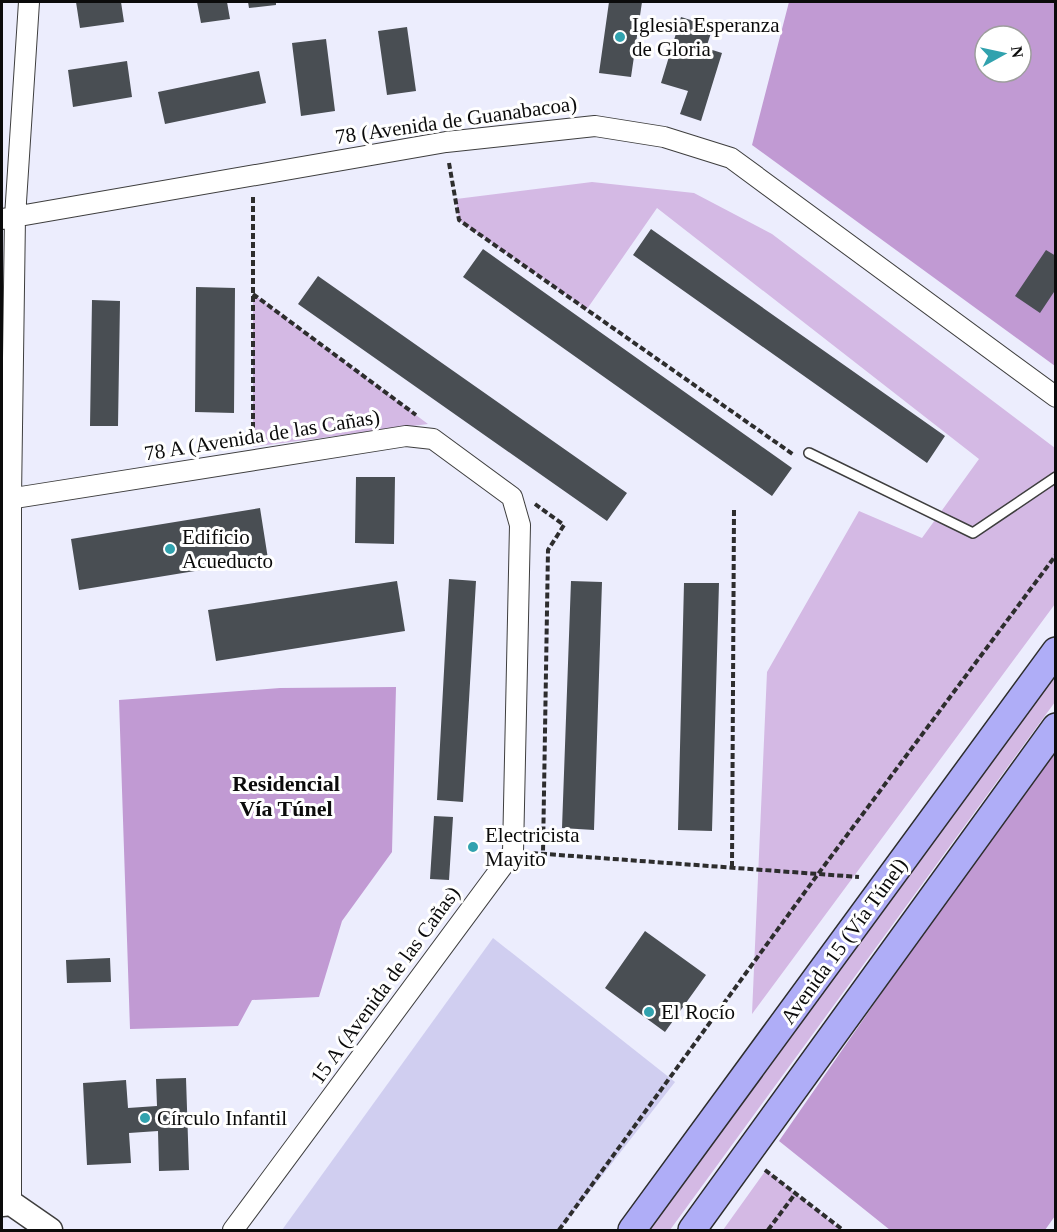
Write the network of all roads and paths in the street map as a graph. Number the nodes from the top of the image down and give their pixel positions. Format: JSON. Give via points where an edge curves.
{"nodes":[{"id":1,"x":29,"y":2,"type":"edge"},
{"id":2,"x":446,"y":142,"type":"junction"},
{"id":3,"x":253,"y":174,"type":"junction"},
{"id":4,"x":8,"y":218,"type":"edge"},
{"id":5,"x":253,"y":294,"type":"junction"},
{"id":6,"x":1056,"y":397,"type":"edge"},
{"id":7,"x":418,"y":417,"type":"dead end"},
{"id":8,"x":809,"y":453,"type":"dead end"},
{"id":9,"x":797,"y":457,"type":"dead end"},
{"id":10,"x":253,"y":460,"type":"junction"},
{"id":11,"x":1056,"y":477,"type":"edge"},
{"id":12,"x":520,"y":497,"type":"junction"},
{"id":13,"x":6,"y":499,"type":"edge"},
{"id":14,"x":734,"y":510,"type":"dead end"},
{"id":15,"x":1056,"y":555,"type":"edge"},
{"id":16,"x":1056,"y":651,"type":"edge"},
{"id":17,"x":1056,"y":727,"type":"edge"},
{"id":18,"x":513,"y":852,"type":"junction"},
{"id":19,"x":543,"y":854,"type":"junction"},
{"id":20,"x":732,"y":867,"type":"junction"},
{"id":21,"x":818,"y":874,"type":"junction"},
{"id":22,"x":889,"y":880,"type":"junction"},
{"id":23,"x":748,"y":1156,"type":"junction"},
{"id":24,"x":795,"y":1194,"type":"junction"},
{"id":25,"x":6,"y":1203,"type":"edge"},
{"id":26,"x":51,"y":1230,"type":"edge"},
{"id":27,"x":233,"y":1230,"type":"edge"},
{"id":28,"x":559,"y":1230,"type":"edge"},
{"id":29,"x":632,"y":1230,"type":"edge"},
{"id":30,"x":692,"y":1230,"type":"edge"},
{"id":31,"x":768,"y":1230,"type":"edge"},
{"id":32,"x":843,"y":1230,"type":"edge"}],
"edges":[{"from":1,"to":4,"type":"street"},
{"from":2,"to":3,"type":"street","name":"78 (Avenida de Guanabacoa)"},
{"from":2,"to":6,"type":"street","name":"78 (Avenida de Guanabacoa)","via":[[594,126],[664,137],[731,158]]},
{"from":2,"to":9,"type":"path","via":[[459,220]]},
{"from":3,"to":4,"type":"street","name":"78 (Avenida de Guanabacoa)"},
{"from":3,"to":5,"type":"path"},
{"from":4,"to":13,"type":"street"},
{"from":5,"to":7,"type":"path"},
{"from":5,"to":10,"type":"path"},
{"from":8,"to":11,"type":"lane","via":[[974,533]]},
{"from":10,"to":12,"type":"street","name":"78 A (Avenida de las Cañas)","via":[[406,436],[432,439]]},
{"from":10,"to":13,"type":"street","name":"78 A (Avenida de las Cañas)"},
{"from":12,"to":18,"type":"street"},
{"from":12,"to":19,"type":"path","via":[[564,525],[548,550]]},
{"from":13,"to":25,"type":"street"},
{"from":14,"to":20,"type":"path"},
{"from":15,"to":21,"type":"path"},
{"from":16,"to":22,"type":"main road","name":"Avenida 15 (Vía Túnel)"},
{"from":17,"to":23,"type":"main road"},
{"from":18,"to":19,"type":"path"},
{"from":18,"to":27,"type":"street","name":"15 A (Avenida de las Cañas)"},
{"from":19,"to":20,"type":"path"},
{"from":20,"to":21,"type":"path"},
{"from":21,"to":22,"type":"path"},
{"from":21,"to":28,"type":"path"},
{"from":22,"to":29,"type":"main road","name":"Avenida 15 (Vía Túnel)"},
{"from":23,"to":24,"type":"path"},
{"from":23,"to":30,"type":"main road"},
{"from":24,"to":31,"type":"path"},
{"from":24,"to":32,"type":"path"},
{"from":25,"to":26,"type":"street"}]}
